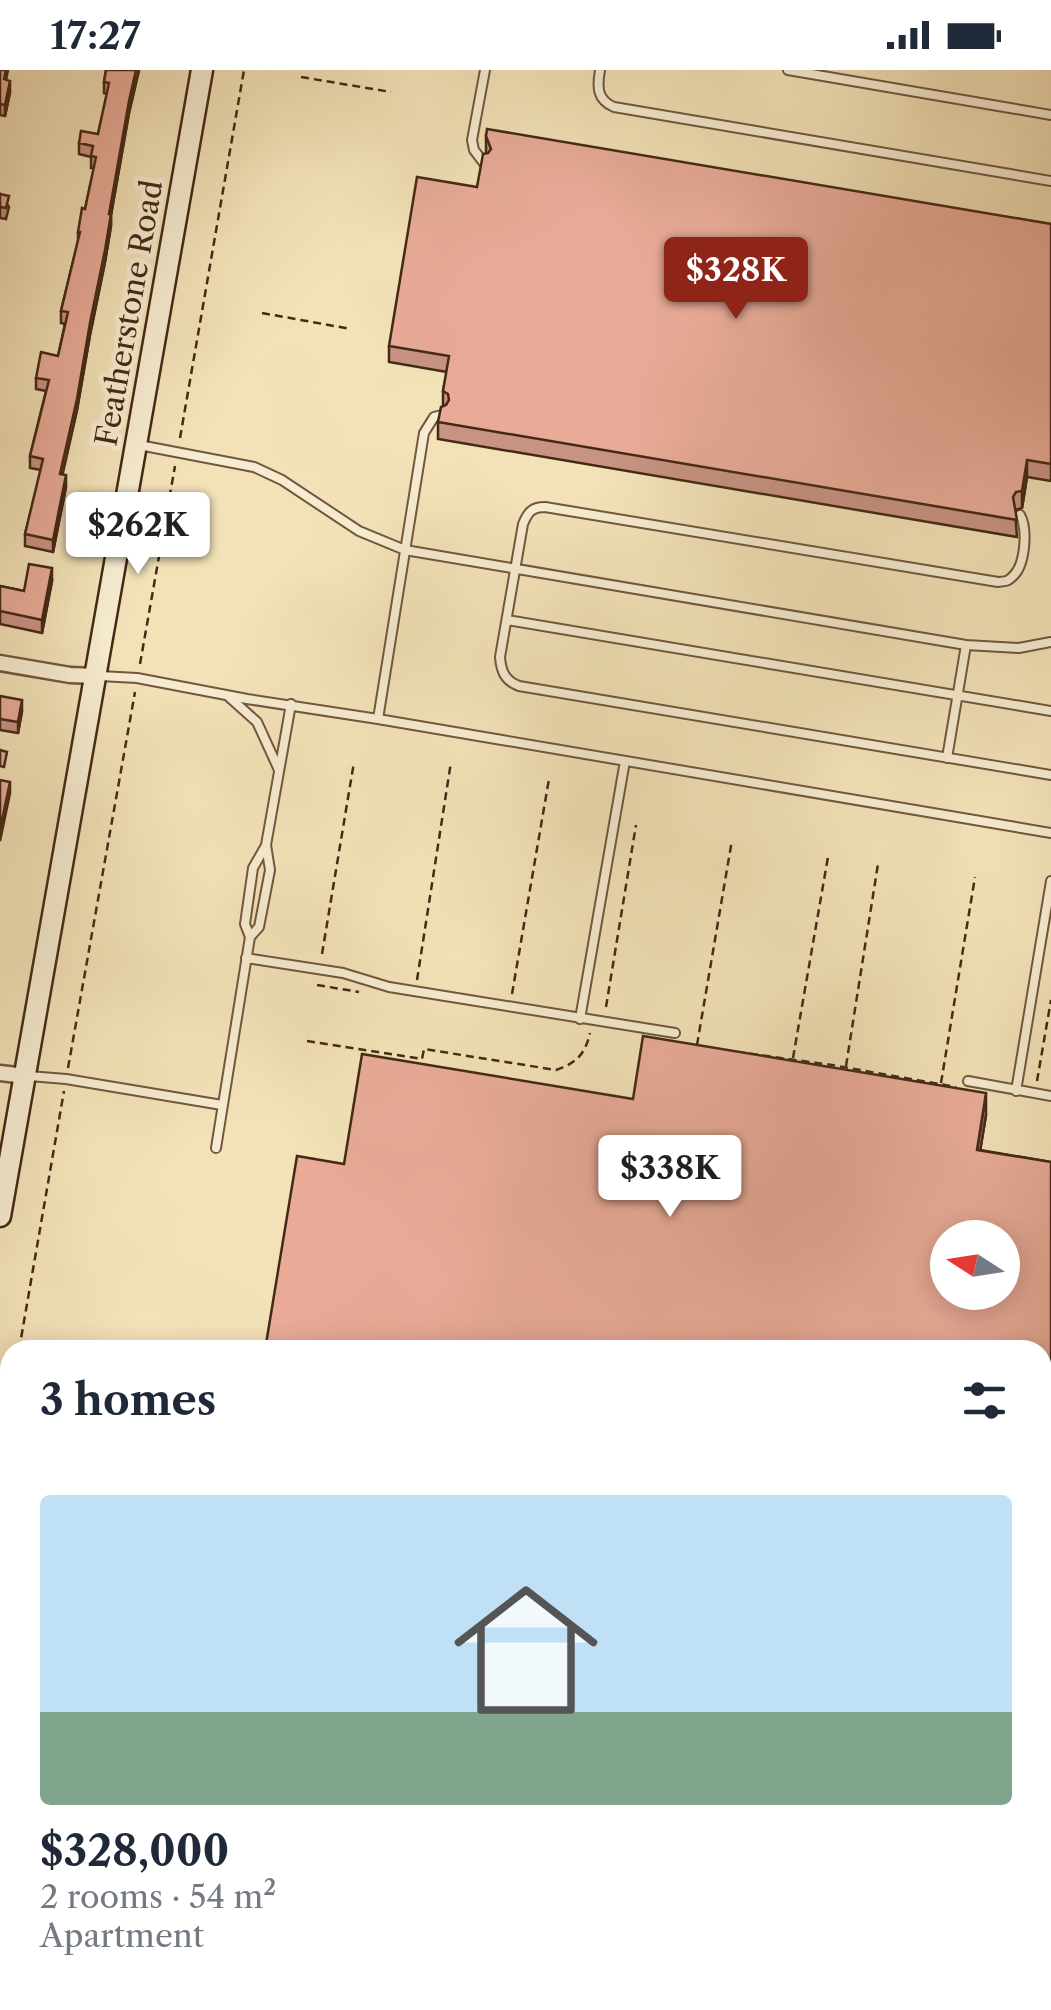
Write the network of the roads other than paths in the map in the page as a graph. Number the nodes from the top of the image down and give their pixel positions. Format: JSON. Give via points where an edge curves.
{"nodes":[{"id":1,"x":202,"y":70,"type":"edge"},
{"id":2,"x":484,"y":70,"type":"edge"},
{"id":3,"x":600,"y":70,"type":"edge"},
{"id":4,"x":788,"y":70,"type":"edge"},
{"id":5,"x":1051,"y":115,"type":"edge"},
{"id":6,"x":484,"y":163,"type":"edge"},
{"id":7,"x":1051,"y":181,"type":"edge"},
{"id":8,"x":442,"y":416,"type":"edge"},
{"id":9,"x":136,"y":445,"type":"junction"},
{"id":10,"x":1020,"y":515,"type":"edge"},
{"id":11,"x":405,"y":550,"type":"junction"},
{"id":12,"x":515,"y":570,"type":"junction"},
{"id":13,"x":507,"y":620,"type":"junction"},
{"id":14,"x":1051,"y":642,"type":"edge"},
{"id":15,"x":966,"y":646,"type":"junction"},
{"id":16,"x":0,"y":663,"type":"edge"},
{"id":17,"x":95,"y":676,"type":"junction"},
{"id":18,"x":225,"y":694,"type":"junction"},
{"id":19,"x":958,"y":695,"type":"junction"},
{"id":20,"x":290,"y":704,"type":"junction"},
{"id":21,"x":1051,"y":711,"type":"edge"},
{"id":22,"x":378,"y":719,"type":"junction"},
{"id":23,"x":947,"y":758,"type":"junction"},
{"id":24,"x":625,"y":762,"type":"junction"},
{"id":25,"x":280,"y":770,"type":"junction"},
{"id":26,"x":1051,"y":775,"type":"edge"},
{"id":27,"x":1051,"y":832,"type":"edge"},
{"id":28,"x":266,"y":845,"type":"junction"},
{"id":29,"x":1051,"y":881,"type":"edge"},
{"id":30,"x":250,"y":937,"type":"junction"},
{"id":31,"x":246,"y":958,"type":"junction"},
{"id":32,"x":580,"y":1019,"type":"junction"},
{"id":33,"x":675,"y":1032,"type":"dead end"},
{"id":34,"x":0,"y":1073,"type":"edge"},
{"id":35,"x":24,"y":1076,"type":"junction"},
{"id":36,"x":968,"y":1080,"type":"dead end"},
{"id":37,"x":1016,"y":1091,"type":"junction"},
{"id":38,"x":1051,"y":1096,"type":"edge"},
{"id":39,"x":222,"y":1105,"type":"junction"},
{"id":40,"x":216,"y":1148,"type":"dead end"},
{"id":41,"x":0,"y":1216,"type":"edge"}],
"edges":[{"from":1,"to":9,"type":"street","name":"Featherstone Road"},
{"from":2,"to":6,"type":"lane","via":[[472,140]]},
{"from":3,"to":7,"type":"lane","via":[[599,94],[614,107]]},
{"from":4,"to":5,"type":"lane"},
{"from":8,"to":11,"type":"lane","via":[[424,433]]},
{"from":9,"to":11,"type":"lane","via":[[254,467],[359,532]]},
{"from":9,"to":17,"type":"street","name":"Featherstone Road"},
{"from":10,"to":12,"type":"lane","via":[[1020,564],[1016,574],[998,582],[545,507],[535,507],[522,524]]},
{"from":11,"to":12,"type":"lane"},
{"from":11,"to":22,"type":"lane"},
{"from":12,"to":13,"type":"lane"},
{"from":12,"to":15,"type":"lane"},
{"from":13,"to":19,"type":"lane"},
{"from":13,"to":23,"type":"lane","via":[[500,668],[520,686]]},
{"from":14,"to":15,"type":"lane"},
{"from":15,"to":19,"type":"lane"},
{"from":16,"to":17,"type":"street"},
{"from":17,"to":18,"type":"lane"},
{"from":17,"to":35,"type":"street","name":"Featherstone Road"},
{"from":18,"to":20,"type":"lane"},
{"from":18,"to":25,"type":"lane","via":[[257,722]]},
{"from":19,"to":21,"type":"lane"},
{"from":19,"to":23,"type":"lane"},
{"from":20,"to":22,"type":"lane"},
{"from":20,"to":25,"type":"lane"},
{"from":22,"to":24,"type":"lane"},
{"from":23,"to":26,"type":"lane"},
{"from":24,"to":27,"type":"lane"},
{"from":24,"to":32,"type":"lane"},
{"from":25,"to":28,"type":"lane"},
{"from":28,"to":30,"type":"lane","via":[[270,870],[259,927]]},
{"from":28,"to":30,"type":"lane","via":[[253,868],[245,924]]},
{"from":29,"to":37,"type":"lane"},
{"from":30,"to":31,"type":"lane"},
{"from":31,"to":32,"type":"lane"},
{"from":31,"to":39,"type":"lane"},
{"from":32,"to":33,"type":"lane"},
{"from":34,"to":35,"type":"street"},
{"from":35,"to":39,"type":"lane"},
{"from":35,"to":41,"type":"street","name":"Featherstone Road"},
{"from":36,"to":37,"type":"lane"},
{"from":37,"to":38,"type":"lane"},
{"from":39,"to":40,"type":"lane"}]}
